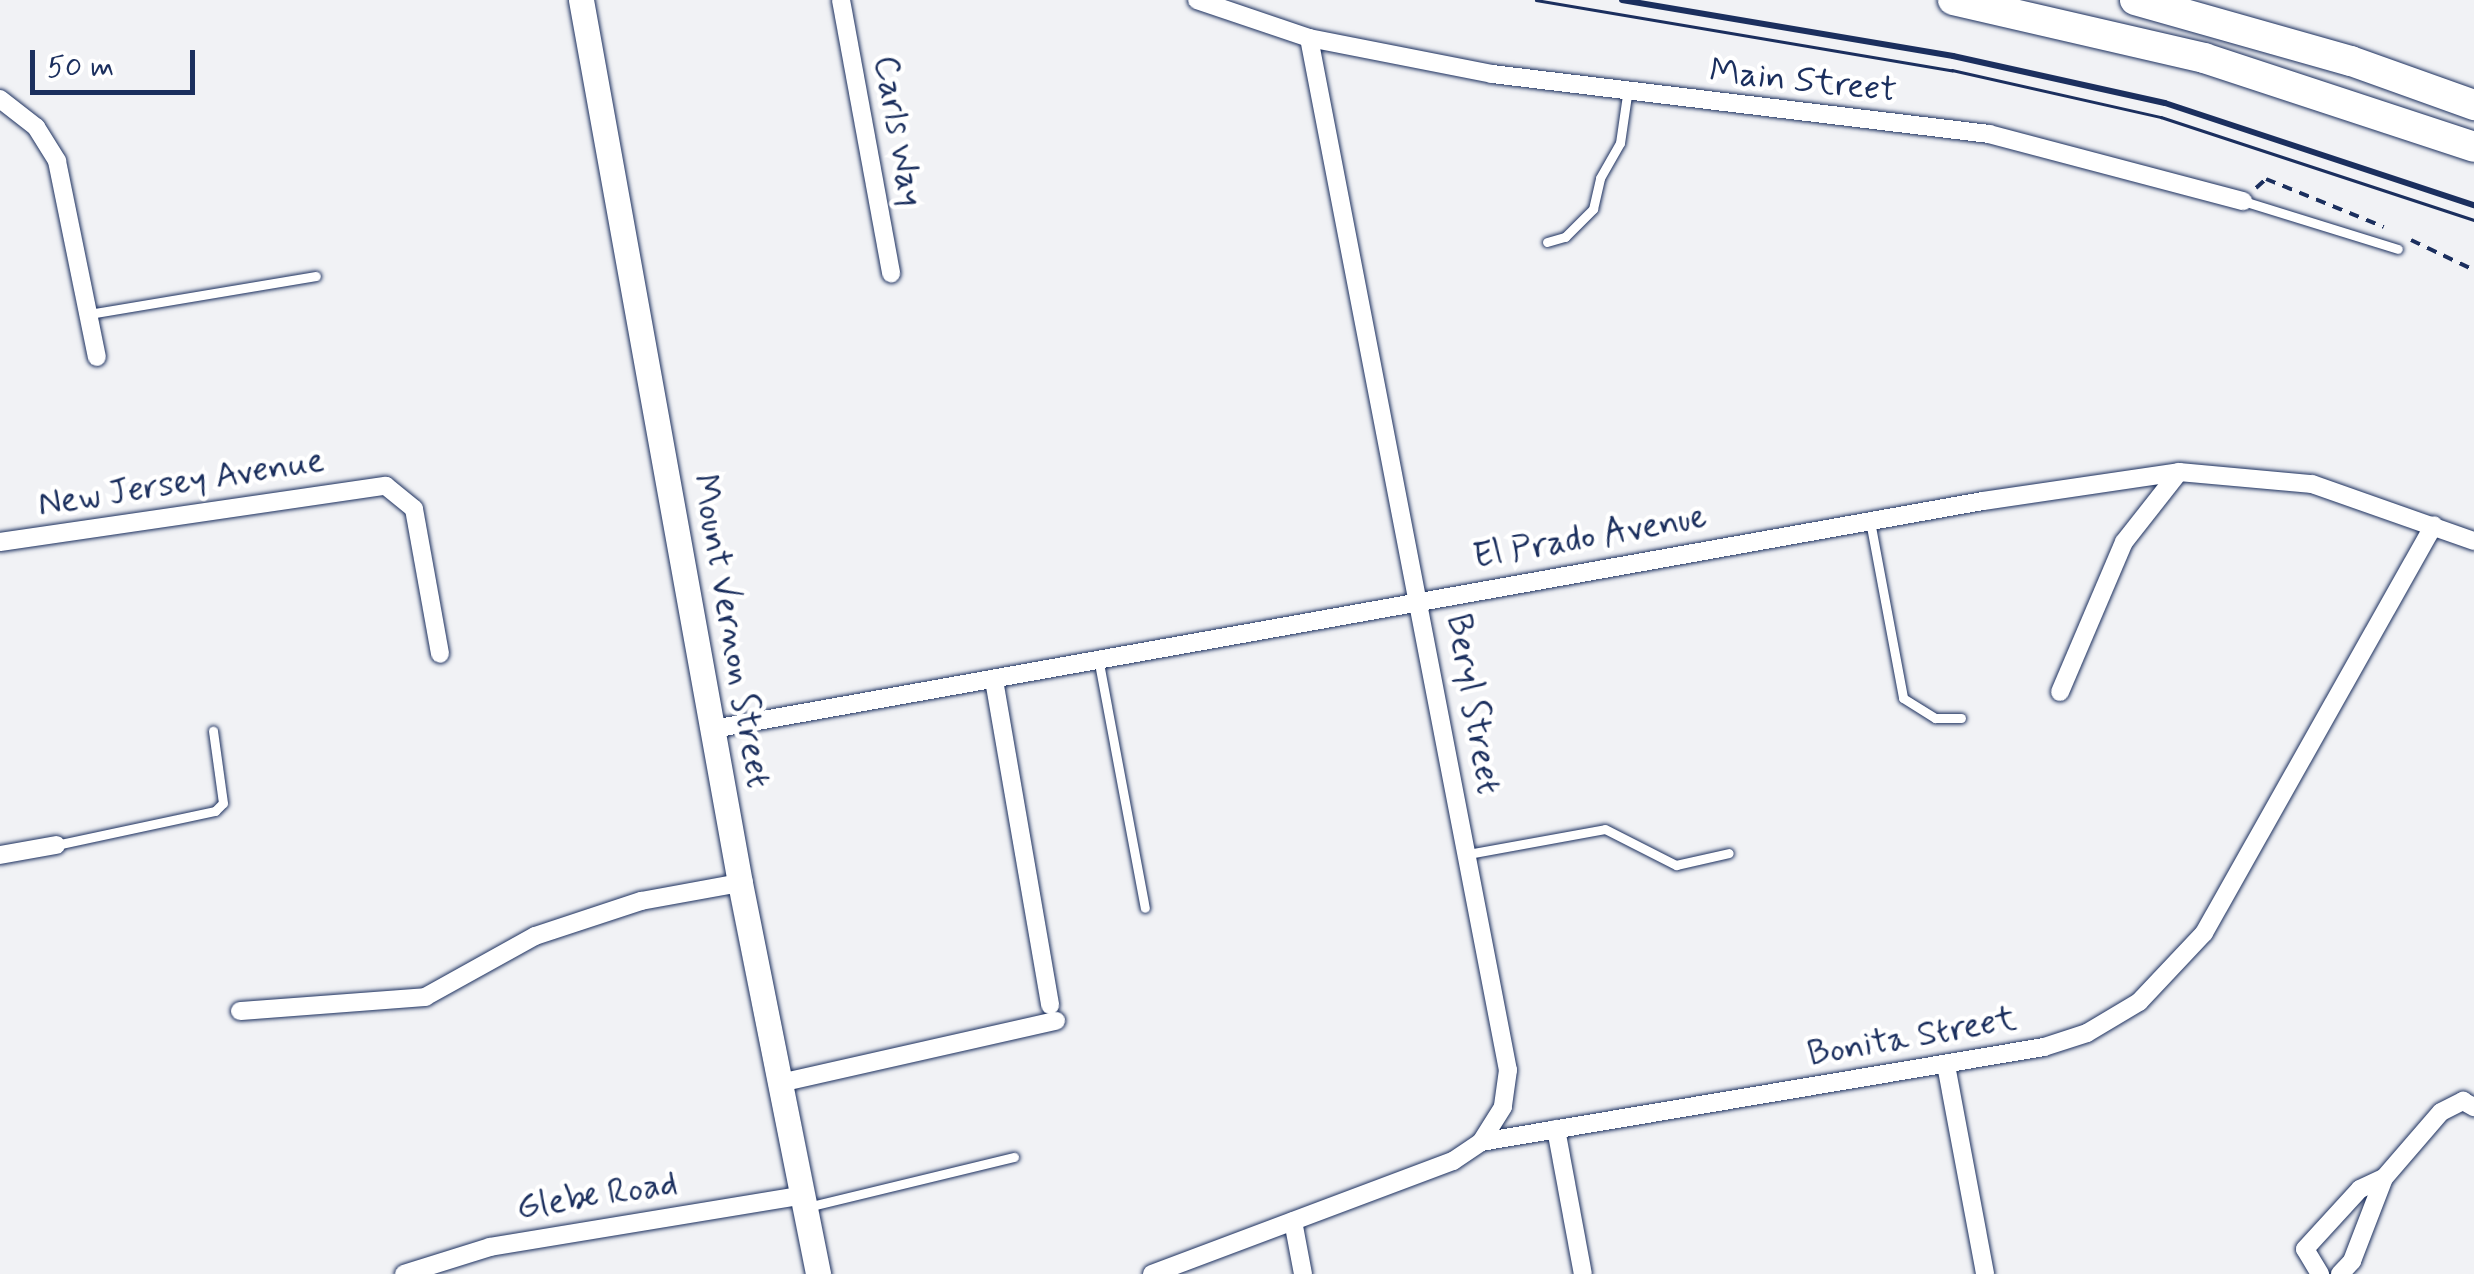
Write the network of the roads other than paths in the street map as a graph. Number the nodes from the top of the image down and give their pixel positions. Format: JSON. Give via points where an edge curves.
{"nodes":[{"id":1,"x":582,"y":0,"type":"edge"},
{"id":2,"x":841,"y":0,"type":"edge"},
{"id":3,"x":1197,"y":0,"type":"edge"},
{"id":4,"x":1953,"y":0,"type":"edge"},
{"id":5,"x":2135,"y":0,"type":"edge"},
{"id":6,"x":1308,"y":38,"type":"junction"},
{"id":7,"x":1627,"y":95,"type":"junction"},
{"id":8,"x":0,"y":99,"type":"edge"},
{"id":9,"x":2474,"y":105,"type":"edge"},
{"id":10,"x":2474,"y":147,"type":"edge"},
{"id":11,"x":2242,"y":200,"type":"joint"},
{"id":12,"x":1546,"y":242,"type":"dead end"},
{"id":13,"x":2398,"y":249,"type":"dead end"},
{"id":14,"x":891,"y":273,"type":"dead end"},
{"id":15,"x":316,"y":276,"type":"dead end"},
{"id":16,"x":88,"y":314,"type":"junction"},
{"id":17,"x":97,"y":356,"type":"dead end"},
{"id":18,"x":2179,"y":472,"type":"junction"},
{"id":19,"x":1870,"y":521,"type":"junction"},
{"id":20,"x":2434,"y":524,"type":"junction"},
{"id":21,"x":2474,"y":541,"type":"edge"},
{"id":22,"x":0,"y":542,"type":"edge"},
{"id":23,"x":1421,"y":600,"type":"junction"},
{"id":24,"x":440,"y":654,"type":"dead end"},
{"id":25,"x":1099,"y":663,"type":"junction"},
{"id":26,"x":994,"y":680,"type":"junction"},
{"id":27,"x":2060,"y":692,"type":"dead end"},
{"id":28,"x":1961,"y":718,"type":"dead end"},
{"id":29,"x":713,"y":729,"type":"junction"},
{"id":30,"x":213,"y":731,"type":"dead end"},
{"id":31,"x":56,"y":846,"type":"joint"},
{"id":32,"x":1730,"y":853,"type":"dead end"},
{"id":33,"x":1468,"y":854,"type":"junction"},
{"id":34,"x":0,"y":855,"type":"edge"},
{"id":35,"x":740,"y":884,"type":"junction"},
{"id":36,"x":1145,"y":908,"type":"dead end"},
{"id":37,"x":240,"y":1011,"type":"dead end"},
{"id":38,"x":1946,"y":1065,"type":"junction"},
{"id":39,"x":780,"y":1083,"type":"junction"},
{"id":40,"x":2474,"y":1107,"type":"edge"},
{"id":41,"x":1556,"y":1130,"type":"junction"},
{"id":42,"x":1481,"y":1142,"type":"junction"},
{"id":43,"x":1014,"y":1157,"type":"dead end"},
{"id":44,"x":2384,"y":1178,"type":"junction"},
{"id":45,"x":804,"y":1202,"type":"junction"},
{"id":46,"x":1293,"y":1221,"type":"junction"},
{"id":47,"x":404,"y":1274,"type":"edge"},
{"id":48,"x":818,"y":1274,"type":"edge"},
{"id":49,"x":1152,"y":1274,"type":"edge"},
{"id":50,"x":1304,"y":1274,"type":"edge"},
{"id":51,"x":1583,"y":1274,"type":"edge"},
{"id":52,"x":1985,"y":1274,"type":"edge"},
{"id":53,"x":2320,"y":1274,"type":"edge"},
{"id":54,"x":2340,"y":1274,"type":"edge"}],
"edges":[{"from":1,"to":29,"type":"street","name":"Mount Vernon Street"},
{"from":2,"to":14,"type":"street","name":"Carls Way"},
{"from":3,"to":6,"type":"street","name":"Main Street"},
{"from":4,"to":10,"type":"main road","via":[[2204,58]]},
{"from":5,"to":9,"type":"main road","via":[[2352,61]]},
{"from":6,"to":7,"type":"street","name":"Main Street"},
{"from":6,"to":23,"type":"street","name":"Beryl Street"},
{"from":7,"to":11,"type":"street","name":"Main Street","via":[[1990,134]]},
{"from":7,"to":12,"type":"lane","via":[[1620,144],[1600,178],[1593,209],[1565,237]]},
{"from":8,"to":16,"type":"street","via":[[36,127],[57,161]]},
{"from":11,"to":13,"type":"lane","name":"Main Street"},
{"from":15,"to":16,"type":"lane"},
{"from":16,"to":17,"type":"street"},
{"from":18,"to":19,"type":"street","name":"El Prado Avenue"},
{"from":18,"to":20,"type":"street","name":"El Prado Avenue","via":[[2312,484]]},
{"from":18,"to":27,"type":"street","via":[[2124,542]]},
{"from":19,"to":23,"type":"street","name":"El Prado Avenue"},
{"from":19,"to":28,"type":"lane","via":[[1902,698],[1935,718]]},
{"from":20,"to":21,"type":"street","name":"El Prado Avenue"},
{"from":20,"to":38,"type":"street","name":"Bonita Street","via":[[2204,933],[2140,1002],[2087,1033]]},
{"from":22,"to":24,"type":"street","name":"New Jersey Avenue","via":[[386,486],[414,509]]},
{"from":23,"to":25,"type":"street","name":"El Prado Avenue"},
{"from":23,"to":33,"type":"street","name":"Beryl Street"},
{"from":25,"to":26,"type":"street","name":"El Prado Avenue"},
{"from":25,"to":36,"type":"lane"},
{"from":26,"to":29,"type":"street","name":"El Prado Avenue"},
{"from":26,"to":39,"type":"street","via":[[1053,1013]]},
{"from":29,"to":35,"type":"street","name":"Mount Vernon Street"},
{"from":30,"to":31,"type":"lane","via":[[223,803],[214,811]]},
{"from":31,"to":34,"type":"street"},
{"from":32,"to":33,"type":"lane","via":[[1676,865],[1604,829]]},
{"from":33,"to":42,"type":"street","name":"Beryl Street","via":[[1508,1070],[1503,1107]]},
{"from":35,"to":37,"type":"street","via":[[641,901],[535,936],[425,997]]},
{"from":35,"to":39,"type":"street","name":"Mount Vernon Street"},
{"from":38,"to":41,"type":"street","name":"Bonita Street"},
{"from":38,"to":52,"type":"street"},
{"from":39,"to":45,"type":"street","name":"Mount Vernon Street"},
{"from":40,"to":44,"type":"street","via":[[2463,1101],[2440,1112]]},
{"from":41,"to":42,"type":"street","name":"Bonita Street"},
{"from":41,"to":51,"type":"street"},
{"from":42,"to":46,"type":"street","name":"Bonita Street","via":[[1453,1161]]},
{"from":43,"to":45,"type":"lane"},
{"from":44,"to":53,"type":"street","via":[[2360,1189],[2305,1248]]},
{"from":44,"to":54,"type":"street","via":[[2352,1261]]},
{"from":45,"to":47,"type":"street","name":"Glebe Road","via":[[490,1247]]},
{"from":45,"to":48,"type":"street","name":"Mount Vernon Street"},
{"from":46,"to":49,"type":"street","name":"Bonita Street"},
{"from":46,"to":50,"type":"street"}]}
